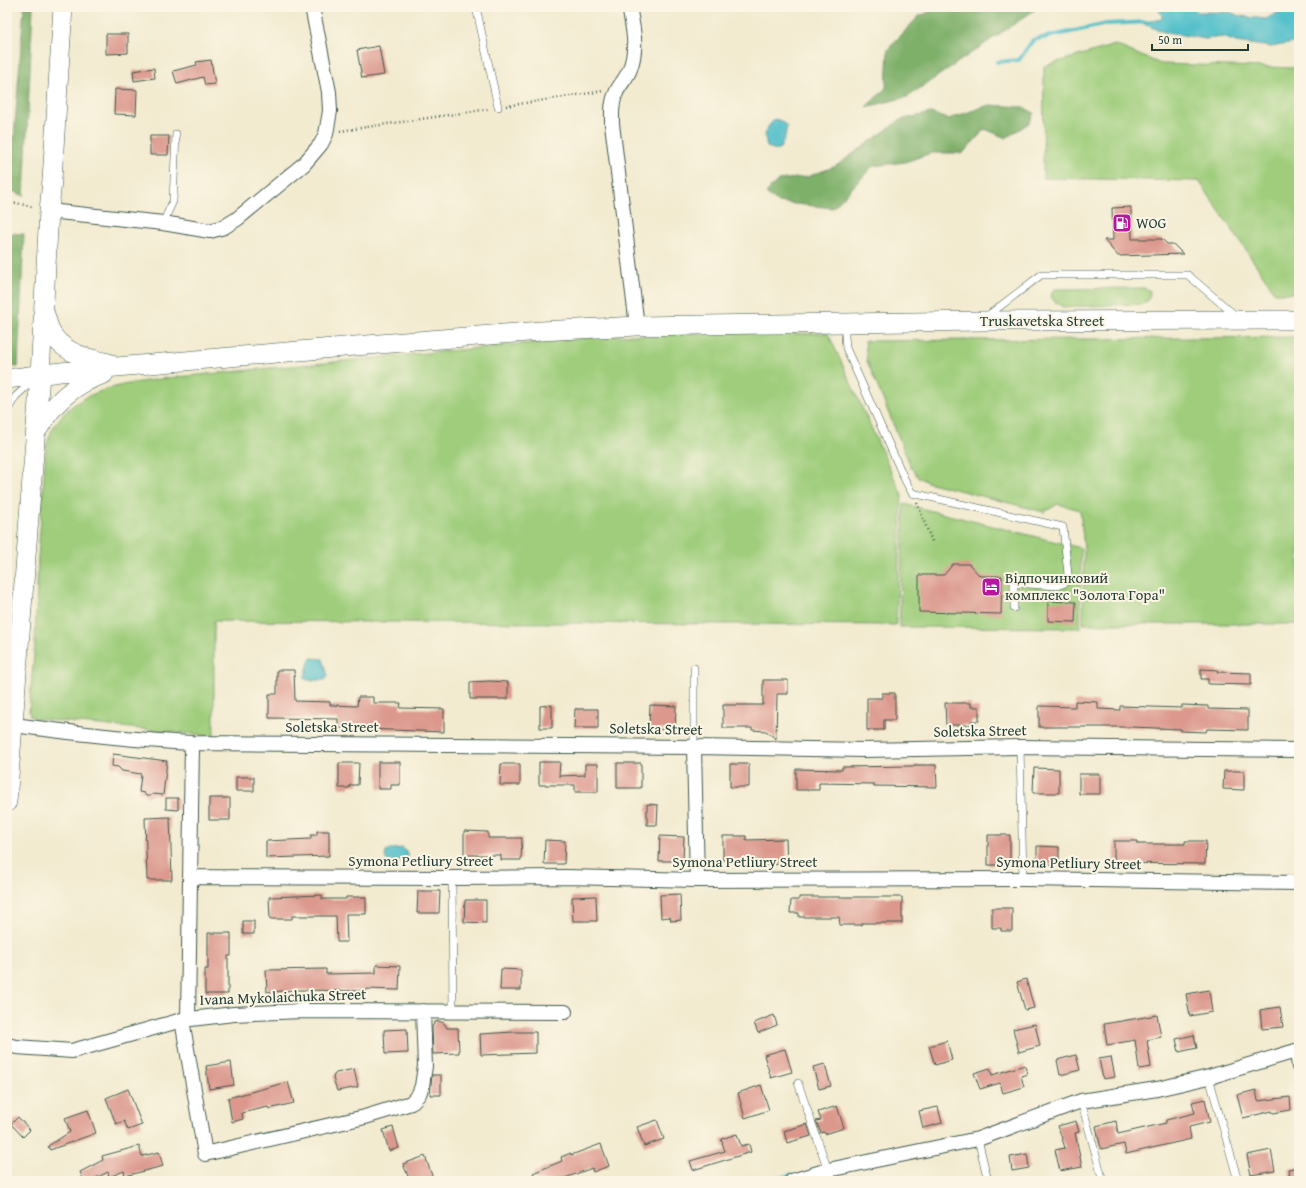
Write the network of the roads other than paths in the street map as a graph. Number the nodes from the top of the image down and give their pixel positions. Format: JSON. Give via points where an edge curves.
{"nodes":[{"id":1,"x":63,"y":7,"type":"edge"},
{"id":2,"x":312,"y":7,"type":"edge"},
{"id":3,"x":476,"y":7,"type":"edge"},
{"id":4,"x":629,"y":7,"type":"edge"},
{"id":5,"x":498,"y":107,"type":"road end"},
{"id":6,"x":176,"y":134,"type":"dead end"},
{"id":7,"x":49,"y":210,"type":"junction"},
{"id":8,"x":163,"y":223,"type":"junction"},
{"id":9,"x":43,"y":307,"type":"junction"},
{"id":10,"x":1241,"y":320,"type":"junction"},
{"id":11,"x":1299,"y":320,"type":"edge"},
{"id":12,"x":982,"y":321,"type":"junction"},
{"id":13,"x":844,"y":323,"type":"junction"},
{"id":14,"x":637,"y":326,"type":"junction"},
{"id":15,"x":128,"y":366,"type":"junction"},
{"id":16,"x":40,"y":375,"type":"junction"},
{"id":17,"x":7,"y":379,"type":"edge"},
{"id":18,"x":7,"y":411,"type":"edge"},
{"id":19,"x":35,"y":434,"type":"junction"},
{"id":20,"x":1014,"y":608,"type":"dead end"},
{"id":21,"x":694,"y":668,"type":"dead end"},
{"id":22,"x":14,"y":725,"type":"junction"},
{"id":23,"x":192,"y":743,"type":"junction"},
{"id":24,"x":1020,"y":746,"type":"junction"},
{"id":25,"x":694,"y":747,"type":"junction"},
{"id":26,"x":1299,"y":750,"type":"edge"},
{"id":27,"x":7,"y":802,"type":"edge"},
{"id":28,"x":191,"y":877,"type":"junction"},
{"id":29,"x":452,"y":878,"type":"junction"},
{"id":30,"x":1023,"y":879,"type":"junction"},
{"id":31,"x":697,"y":880,"type":"junction"},
{"id":32,"x":1299,"y":883,"type":"edge"},
{"id":33,"x":423,"y":1011,"type":"junction"},
{"id":34,"x":453,"y":1011,"type":"junction"},
{"id":35,"x":565,"y":1012,"type":"dead end"},
{"id":36,"x":185,"y":1019,"type":"junction"},
{"id":37,"x":7,"y":1045,"type":"edge"},
{"id":38,"x":1298,"y":1050,"type":"edge"},
{"id":39,"x":1299,"y":1067,"type":"edge"},
{"id":40,"x":1209,"y":1076,"type":"junction"},
{"id":41,"x":798,"y":1083,"type":"dead end"},
{"id":42,"x":1081,"y":1101,"type":"junction"},
{"id":43,"x":978,"y":1139,"type":"junction"},
{"id":44,"x":828,"y":1170,"type":"junction"},
{"id":45,"x":792,"y":1181,"type":"edge"},
{"id":46,"x":988,"y":1181,"type":"edge"},
{"id":47,"x":1103,"y":1181,"type":"edge"},
{"id":48,"x":1238,"y":1181,"type":"edge"}],
"edges":[{"from":1,"to":7,"type":"main road"},
{"from":2,"to":8,"type":"street","via":[[329,92],[330,110],[326,134],[321,144],[304,164],[224,227],[210,231]]},
{"from":3,"to":5,"type":"lane"},
{"from":4,"to":14,"type":"street","via":[[634,32],[634,55],[630,70],[616,93],[612,107],[612,124]]},
{"from":6,"to":8,"type":"lane","via":[[173,201]]},
{"from":7,"to":8,"type":"street"},
{"from":7,"to":9,"type":"main road"},
{"from":9,"to":15,"type":"main road","via":[[53,336],[71,351],[94,360]]},
{"from":9,"to":16,"type":"main road"},
{"from":10,"to":11,"type":"main road","name":"Truskavetska Street"},
{"from":10,"to":12,"type":"main road","name":"Truskavetska Street"},
{"from":10,"to":12,"type":"lane","via":[[1188,275],[1041,275]]},
{"from":12,"to":13,"type":"main road","name":"Truskavetska Street"},
{"from":13,"to":14,"type":"main road","name":"Truskavetska Street"},
{"from":13,"to":20,"type":"lane","via":[[846,348],[912,493],[1063,527],[1068,574],[1065,583],[1057,586],[1014,583]]},
{"from":14,"to":15,"type":"main road","name":"Truskavetska Street","via":[[525,332]]},
{"from":15,"to":16,"type":"main road"},
{"from":15,"to":19,"type":"main road","via":[[92,378],[66,394],[49,411]]},
{"from":16,"to":17,"type":"main road"},
{"from":16,"to":18,"type":"lane","via":[[16,396]]},
{"from":16,"to":19,"type":"main road"},
{"from":19,"to":22,"type":"main road"},
{"from":21,"to":25,"type":"lane"},
{"from":22,"to":23,"type":"street","name":"Soletska Street"},
{"from":22,"to":27,"type":"main road"},
{"from":23,"to":25,"type":"street","name":"Soletska Street"},
{"from":23,"to":28,"type":"street"},
{"from":24,"to":25,"type":"street","name":"Soletska Street","via":[[864,750]]},
{"from":24,"to":26,"type":"street","name":"Soletska Street"},
{"from":24,"to":30,"type":"lane"},
{"from":25,"to":31,"type":"street"},
{"from":28,"to":29,"type":"street","name":"Symona Petliury Street"},
{"from":28,"to":36,"type":"street"},
{"from":29,"to":31,"type":"street","name":"Symona Petliury Street"},
{"from":29,"to":34,"type":"lane"},
{"from":30,"to":31,"type":"street","name":"Symona Petliury Street"},
{"from":30,"to":32,"type":"street","name":"Symona Petliury Street"},
{"from":33,"to":34,"type":"street","name":"Ivana Mykolaichuka Street"},
{"from":33,"to":36,"type":"street","name":"Ivana Mykolaichuka Street","via":[[302,1011]]},
{"from":33,"to":36,"type":"street","via":[[425,1066],[419,1094],[411,1103],[205,1154]]},
{"from":34,"to":35,"type":"street","name":"Ivana Mykolaichuka Street"},
{"from":36,"to":37,"type":"street","name":"Ivana Mykolaichuka Street","via":[[72,1051]]},
{"from":38,"to":39,"type":"street"},
{"from":38,"to":40,"type":"street"},
{"from":40,"to":42,"type":"street","via":[[1157,1089]]},
{"from":40,"to":48,"type":"lane"},
{"from":41,"to":44,"type":"lane"},
{"from":42,"to":43,"type":"street"},
{"from":42,"to":47,"type":"lane"},
{"from":43,"to":44,"type":"street"},
{"from":43,"to":46,"type":"lane"},
{"from":44,"to":45,"type":"street"}]}
